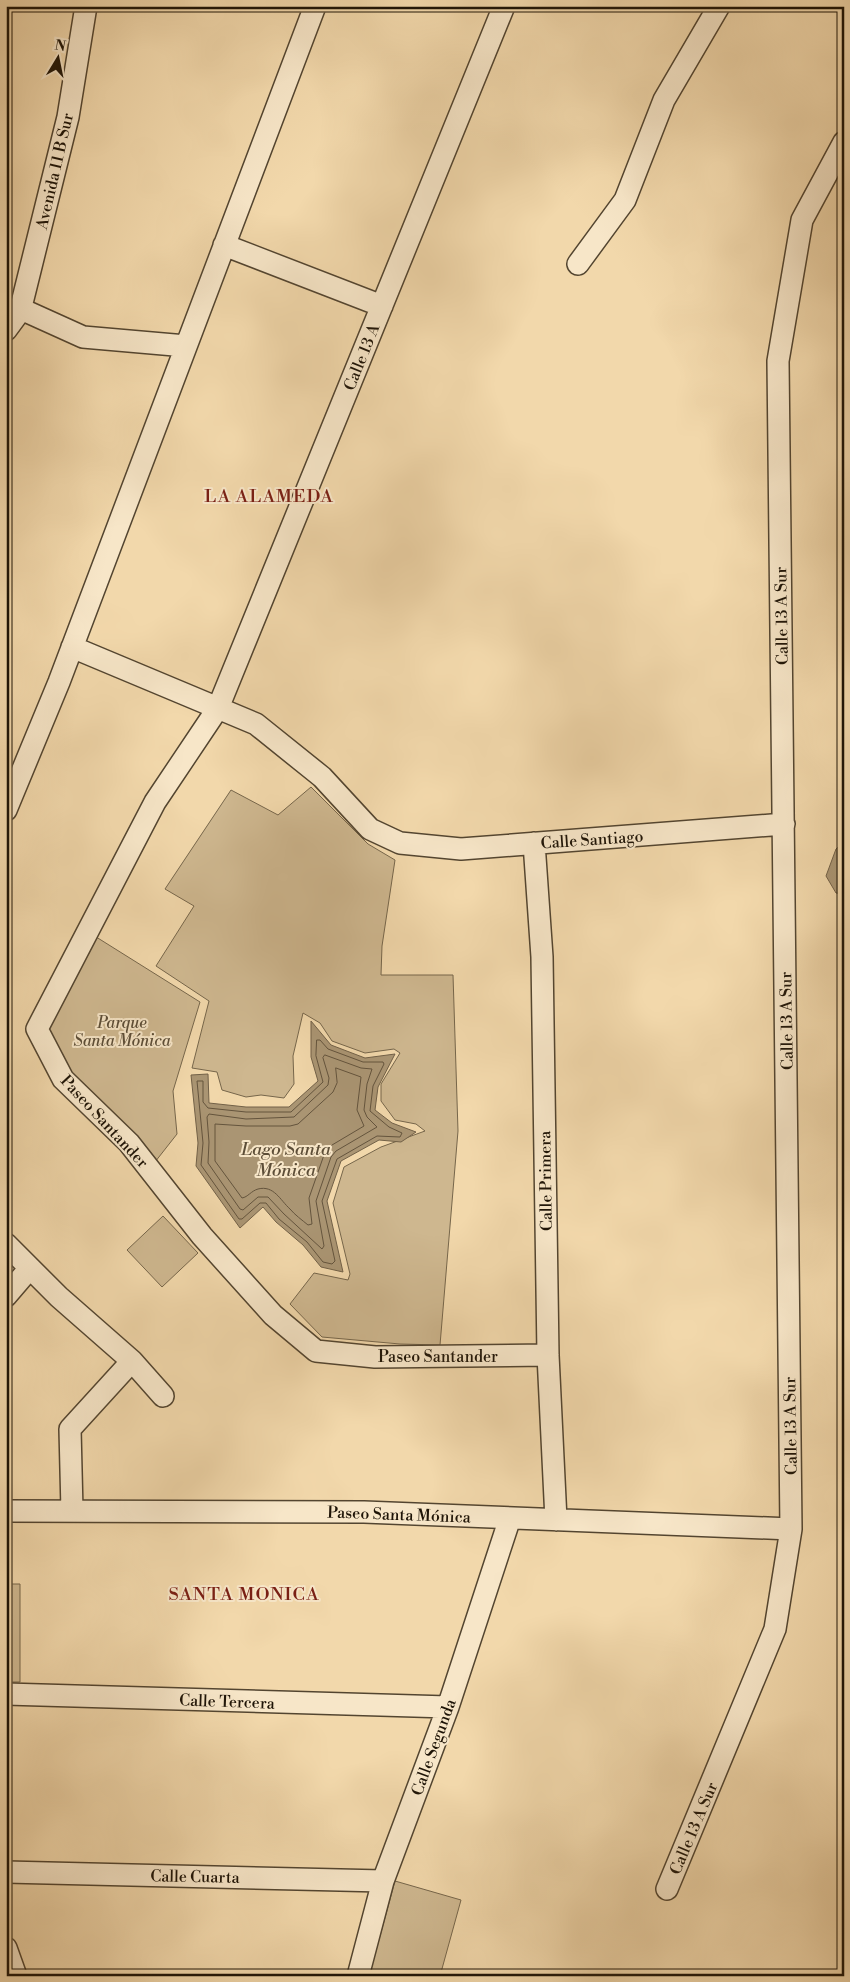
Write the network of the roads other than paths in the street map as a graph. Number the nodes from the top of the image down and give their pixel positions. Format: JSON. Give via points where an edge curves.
{"nodes":[{"id":1,"x":86,"y":6,"type":"edge"},
{"id":2,"x":315,"y":6,"type":"edge"},
{"id":3,"x":504,"y":6,"type":"edge"},
{"id":4,"x":719,"y":6,"type":"edge"},
{"id":5,"x":844,"y":142,"type":"edge"},
{"id":6,"x":224,"y":244,"type":"junction"},
{"id":7,"x":578,"y":264,"type":"dead end"},
{"id":8,"x":382,"y":306,"type":"junction"},
{"id":9,"x":21,"y":309,"type":"junction"},
{"id":10,"x":6,"y":330,"type":"edge"},
{"id":11,"x":186,"y":346,"type":"junction"},
{"id":12,"x":72,"y":647,"type":"junction"},
{"id":13,"x":218,"y":708,"type":"junction"},
{"id":14,"x":6,"y":810,"type":"edge"},
{"id":15,"x":784,"y":824,"type":"junction"},
{"id":16,"x":534,"y":843,"type":"junction"},
{"id":17,"x":6,"y":1244,"type":"edge"},
{"id":18,"x":30,"y":1268,"type":"junction"},
{"id":19,"x":6,"y":1296,"type":"edge"},
{"id":20,"x":548,"y":1355,"type":"junction"},
{"id":21,"x":132,"y":1361,"type":"junction"},
{"id":22,"x":163,"y":1396,"type":"dead end"},
{"id":23,"x":6,"y":1511,"type":"edge"},
{"id":24,"x":72,"y":1511,"type":"junction"},
{"id":25,"x":510,"y":1518,"type":"junction"},
{"id":26,"x":556,"y":1520,"type":"junction"},
{"id":27,"x":791,"y":1529,"type":"junction"},
{"id":28,"x":6,"y":1694,"type":"edge"},
{"id":29,"x":448,"y":1708,"type":"junction"},
{"id":30,"x":6,"y":1872,"type":"edge"},
{"id":31,"x":383,"y":1880,"type":"junction"},
{"id":32,"x":667,"y":1889,"type":"dead end"},
{"id":33,"x":6,"y":1948,"type":"edge"},
{"id":34,"x":16,"y":1976,"type":"edge"},
{"id":35,"x":358,"y":1976,"type":"edge"}],
"edges":[{"from":1,"to":9,"type":"street","name":"Avenida 11 B Sur","via":[[68,117]]},
{"from":2,"to":6,"type":"street"},
{"from":3,"to":8,"type":"street","name":"Calle 13 A"},
{"from":4,"to":7,"type":"street","via":[[664,100],[625,200]]},
{"from":5,"to":15,"type":"street","name":"Calle 13 A Sur","via":[[802,220],[778,361]]},
{"from":6,"to":8,"type":"street"},
{"from":6,"to":11,"type":"street"},
{"from":8,"to":13,"type":"street","name":"Calle 13 A"},
{"from":9,"to":10,"type":"street","name":"Avenida 11 B Sur"},
{"from":9,"to":11,"type":"street","via":[[82,337]]},
{"from":11,"to":12,"type":"street"},
{"from":12,"to":13,"type":"street"},
{"from":12,"to":14,"type":"street"},
{"from":13,"to":16,"type":"street","name":"Calle Santiago","via":[[256,724],[322,778],[370,829],[400,843],[461,848]]},
{"from":13,"to":20,"type":"street","name":"Paseo Santander","via":[[156,802],[38,1029],[63,1079],[129,1143],[202,1236],[273,1315],[316,1350],[375,1357]]},
{"from":15,"to":16,"type":"street","name":"Calle Santiago"},
{"from":15,"to":27,"type":"street","name":"Calle 13 A Sur"},
{"from":16,"to":20,"type":"street","name":"Calle Primera","via":[[542,957]]},
{"from":17,"to":18,"type":"street"},
{"from":18,"to":19,"type":"street"},
{"from":18,"to":21,"type":"street"},
{"from":20,"to":26,"type":"street","name":"Calle Primera"},
{"from":21,"to":22,"type":"street"},
{"from":21,"to":24,"type":"street","via":[[70,1429]]},
{"from":23,"to":24,"type":"street","name":"Paseo Santa Mónica"},
{"from":24,"to":25,"type":"street","name":"Paseo Santa Mónica","via":[[364,1512]]},
{"from":25,"to":26,"type":"street","name":"Paseo Santa Mónica"},
{"from":25,"to":29,"type":"street","name":"Calle Segunda"},
{"from":26,"to":27,"type":"street","name":"Paseo Santa Mónica"},
{"from":27,"to":32,"type":"street","name":"Calle 13 A Sur","via":[[775,1629]]},
{"from":28,"to":29,"type":"street","name":"Calle Tercera"},
{"from":29,"to":31,"type":"street","name":"Calle Segunda"},
{"from":30,"to":31,"type":"street","name":"Calle Cuarta"},
{"from":31,"to":35,"type":"street","name":"Calle Segunda"},
{"from":33,"to":34,"type":"street"}]}
